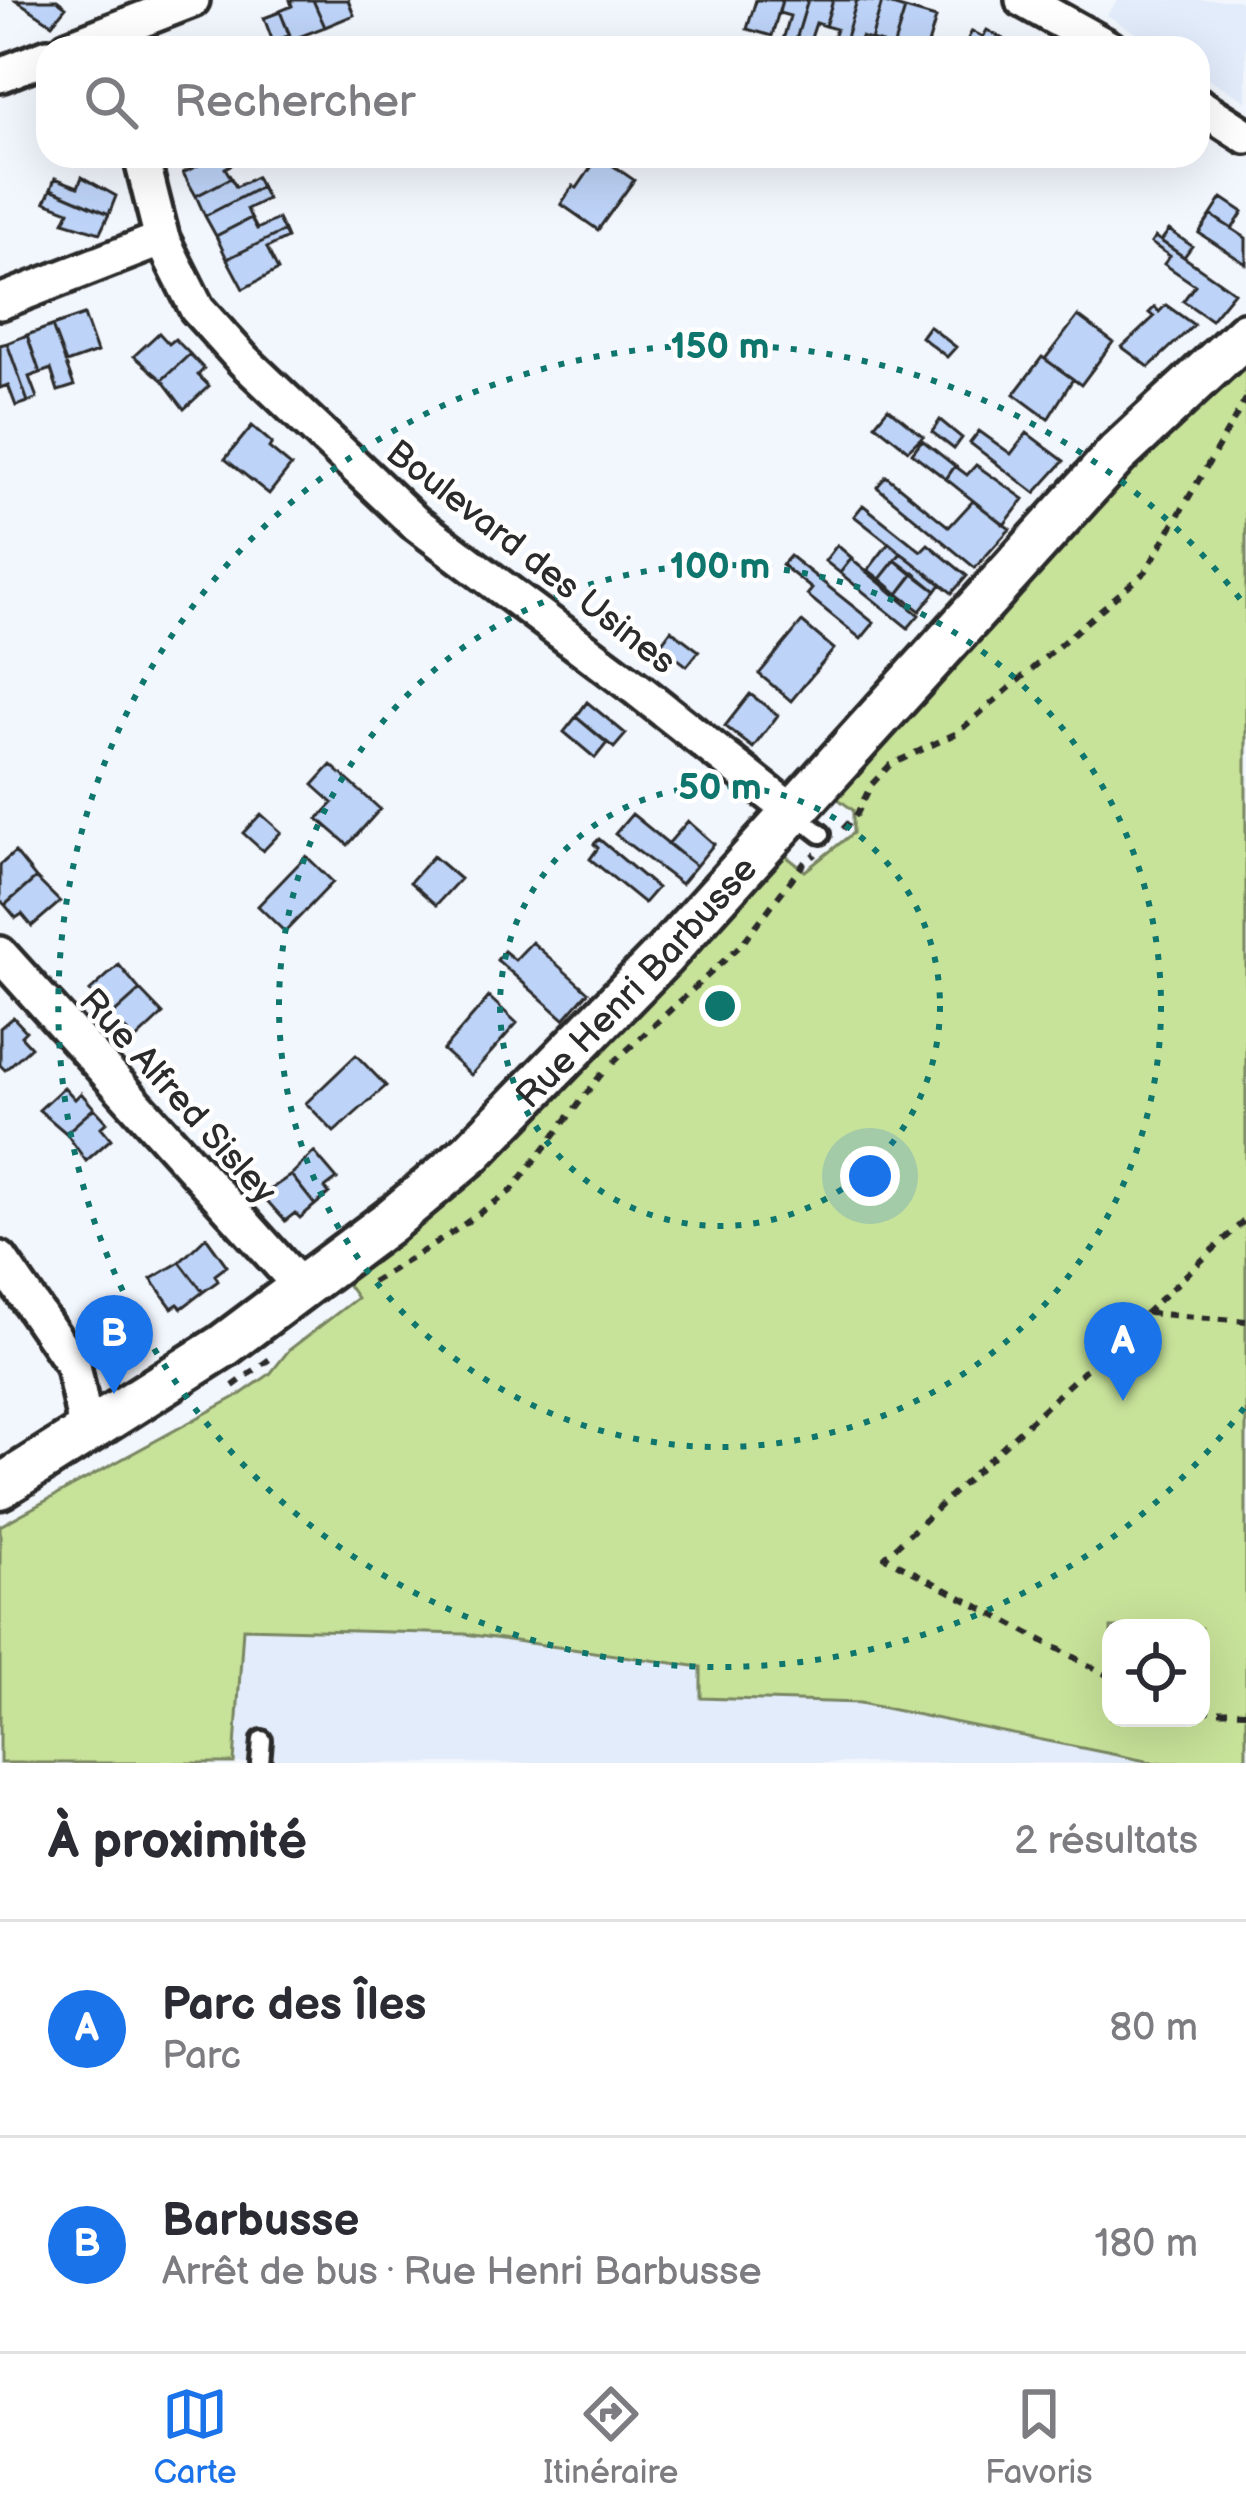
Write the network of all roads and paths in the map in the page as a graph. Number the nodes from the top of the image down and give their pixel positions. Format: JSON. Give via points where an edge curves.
{"nodes":[{"id":1,"x":192,"y":0,"type":"edge"},
{"id":2,"x":1023,"y":0,"type":"edge"},
{"id":3,"x":115,"y":26,"type":"edge"},
{"id":4,"x":1088,"y":36,"type":"edge"},
{"id":5,"x":36,"y":61,"type":"edge"},
{"id":6,"x":0,"y":75,"type":"edge"},
{"id":7,"x":1210,"y":113,"type":"edge"},
{"id":8,"x":1246,"y":136,"type":"edge"},
{"id":9,"x":144,"y":168,"type":"edge"},
{"id":10,"x":162,"y":239,"type":"junction"},
{"id":11,"x":0,"y":302,"type":"edge"},
{"id":12,"x":1246,"y":334,"type":"edge"},
{"id":13,"x":807,"y":823,"type":"junction"},
{"id":14,"x":0,"y":954,"type":"edge"},
{"id":15,"x":1246,"y":1219,"type":"edge"},
{"id":16,"x":0,"y":1259,"type":"edge"},
{"id":17,"x":301,"y":1287,"type":"junction"},
{"id":18,"x":1145,"y":1313,"type":"junction"},
{"id":19,"x":1246,"y":1321,"type":"edge"},
{"id":20,"x":87,"y":1434,"type":"junction"},
{"id":21,"x":0,"y":1486,"type":"edge"},
{"id":22,"x":1102,"y":1672,"type":"edge"},
{"id":23,"x":1210,"y":1711,"type":"edge"},
{"id":24,"x":1246,"y":1712,"type":"edge"},
{"id":25,"x":262,"y":1740,"type":"dead end"},
{"id":26,"x":260,"y":1763,"type":"edge"}],
"edges":[{"from":1,"to":3,"type":"street"},
{"from":2,"to":4,"type":"street"},
{"from":5,"to":6,"type":"street"},
{"from":7,"to":8,"type":"street"},
{"from":9,"to":10,"type":"street","name":"Boulevard des Usines"},
{"from":10,"to":11,"type":"street"},
{"from":10,"to":13,"type":"street","name":"Boulevard des Usines","via":[[197,309],[414,522]]},
{"from":12,"to":13,"type":"street","name":"Rue Henri Barbusse","via":[[1118,454]]},
{"from":13,"to":17,"type":"street","name":"Rue Henri Barbusse","via":[[664,955],[471,1153]]},
{"from":14,"to":17,"type":"street","name":"Rue Alfred Sisley"},
{"from":15,"to":18,"type":"path"},
{"from":16,"to":20,"type":"street","via":[[73,1365]]},
{"from":17,"to":20,"type":"street","name":"Rue Henri Barbusse"},
{"from":18,"to":19,"type":"path"},
{"from":18,"to":22,"type":"path","via":[[885,1558]]},
{"from":20,"to":21,"type":"street","name":"Rue Henri Barbusse"},
{"from":23,"to":24,"type":"path"},
{"from":25,"to":26,"type":"lane"}]}
